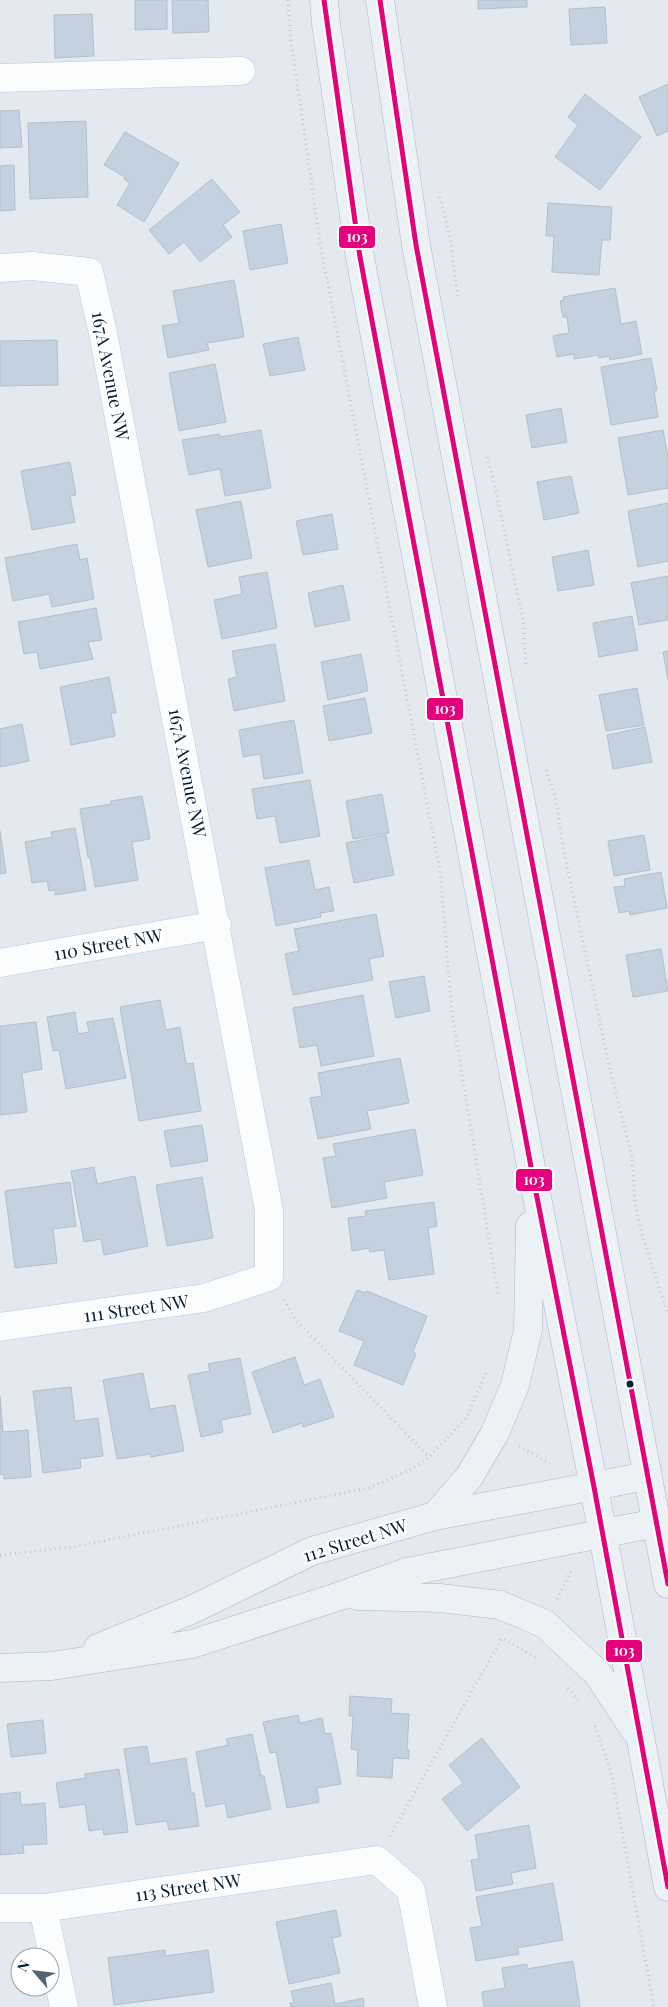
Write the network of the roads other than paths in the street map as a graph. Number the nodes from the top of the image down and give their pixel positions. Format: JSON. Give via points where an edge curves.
{"nodes":[{"id":1,"x":324,"y":0,"type":"edge"},
{"id":2,"x":380,"y":0,"type":"edge"},
{"id":3,"x":241,"y":70,"type":"dead end"},
{"id":4,"x":0,"y":78,"type":"edge"},
{"id":5,"x":0,"y":268,"type":"edge"},
{"id":6,"x":217,"y":925,"type":"junction"},
{"id":7,"x":0,"y":964,"type":"edge"},
{"id":8,"x":532,"y":1172,"type":"junction"},
{"id":9,"x":269,"y":1277,"type":"joint"},
{"id":10,"x":0,"y":1327,"type":"edge"},
{"id":11,"x":647,"y":1476,"type":"junction"},
{"id":12,"x":594,"y":1487,"type":"junction"},
{"id":13,"x":435,"y":1516,"type":"junction"},
{"id":14,"x":656,"y":1523,"type":"junction"},
{"id":15,"x":603,"y":1533,"type":"junction"},
{"id":16,"x":668,"y":1584,"type":"edge"},
{"id":17,"x":340,"y":1596,"type":"junction"},
{"id":18,"x":52,"y":1666,"type":"junction"},
{"id":19,"x":0,"y":1668,"type":"edge"},
{"id":20,"x":640,"y":1739,"type":"junction"},
{"id":21,"x":668,"y":1887,"type":"edge"},
{"id":22,"x":0,"y":1908,"type":"edge"},
{"id":23,"x":43,"y":1908,"type":"junction"},
{"id":24,"x":64,"y":2007,"type":"edge"},
{"id":25,"x":433,"y":2007,"type":"edge"}],
"edges":[{"from":1,"to":8,"type":"main road","via":[[360,257]]},
{"from":2,"to":11,"type":"main road","via":[[416,245]]},
{"from":3,"to":4,"type":"street"},
{"from":5,"to":6,"type":"street","name":"167A Avenue NW","via":[[32,266],[89,272],[104,333]]},
{"from":6,"to":7,"type":"street","name":"110 Street NW"},
{"from":6,"to":9,"type":"street","name":"167A Avenue NW","via":[[269,1211]]},
{"from":8,"to":12,"type":"main road"},
{"from":8,"to":13,"type":"main road","via":[[528,1330],[515,1385],[495,1433],[469,1477]]},
{"from":9,"to":10,"type":"street","name":"111 Street NW","via":[[204,1298]]},
{"from":11,"to":12,"type":"main road","name":"112 Street NW"},
{"from":11,"to":14,"type":"main road"},
{"from":12,"to":13,"type":"main road","name":"112 Street NW"},
{"from":12,"to":15,"type":"main road"},
{"from":13,"to":18,"type":"main road","name":"112 Street NW","via":[[312,1551],[191,1610]]},
{"from":14,"to":15,"type":"main road","name":"112 Street NW"},
{"from":14,"to":16,"type":"main road"},
{"from":15,"to":17,"type":"main road","name":"112 Street NW","via":[[407,1572]]},
{"from":15,"to":20,"type":"main road"},
{"from":17,"to":18,"type":"main road","name":"112 Street NW","via":[[192,1644]]},
{"from":17,"to":20,"type":"main road","via":[[440,1598],[500,1605],[545,1624],[598,1674]]},
{"from":18,"to":19,"type":"main road","name":"112 Street NW"},
{"from":20,"to":21,"type":"main road"},
{"from":22,"to":23,"type":"street","name":"113 Street NW"},
{"from":23,"to":24,"type":"street"},
{"from":23,"to":25,"type":"street","name":"113 Street NW","via":[[376,1860],[411,1890]]}]}
